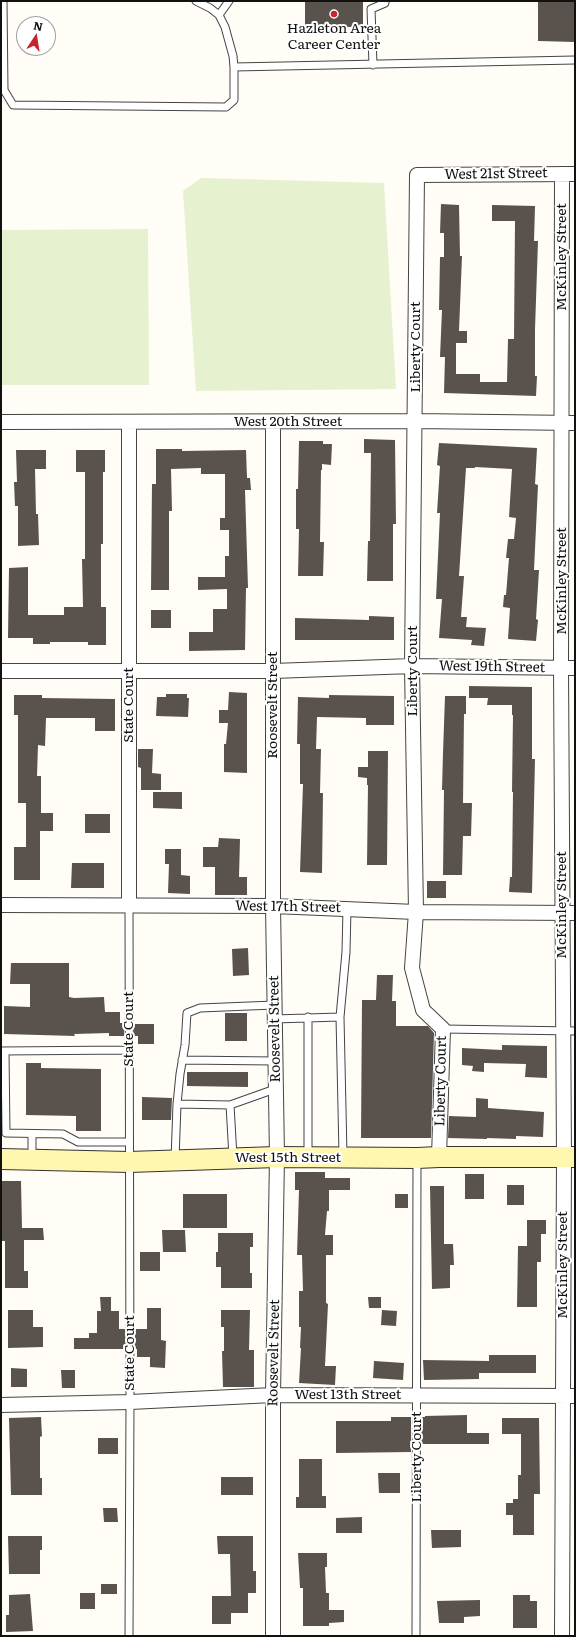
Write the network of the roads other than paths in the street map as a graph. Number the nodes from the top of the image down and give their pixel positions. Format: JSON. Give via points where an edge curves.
{"nodes":[{"id":1,"x":3,"y":1,"type":"edge"},
{"id":2,"x":196,"y":1,"type":"edge"},
{"id":3,"x":229,"y":1,"type":"edge"},
{"id":4,"x":385,"y":1,"type":"edge"},
{"id":5,"x":219,"y":15,"type":"junction"},
{"id":6,"x":575,"y":60,"type":"edge"},
{"id":7,"x":373,"y":65,"type":"junction"},
{"id":8,"x":234,"y":67,"type":"junction"},
{"id":9,"x":569,"y":174,"type":"edge"},
{"id":10,"x":417,"y":175,"type":"joint"},
{"id":11,"x":415,"y":421,"type":"junction"},
{"id":12,"x":1,"y":422,"type":"edge"},
{"id":13,"x":129,"y":422,"type":"junction"},
{"id":14,"x":273,"y":422,"type":"junction"},
{"id":15,"x":569,"y":423,"type":"edge"},
{"id":16,"x":412,"y":666,"type":"junction"},
{"id":17,"x":568,"y":668,"type":"edge"},
{"id":18,"x":1,"y":671,"type":"edge"},
{"id":19,"x":129,"y":671,"type":"junction"},
{"id":20,"x":273,"y":671,"type":"junction"},
{"id":21,"x":1,"y":905,"type":"edge"},
{"id":22,"x":129,"y":906,"type":"junction"},
{"id":23,"x":273,"y":906,"type":"junction"},
{"id":24,"x":347,"y":909,"type":"junction"},
{"id":25,"x":416,"y":912,"type":"junction"},
{"id":26,"x":568,"y":913,"type":"edge"},
{"id":27,"x":274,"y":1012,"type":"junction"},
{"id":28,"x":340,"y":1016,"type":"junction"},
{"id":29,"x":308,"y":1017,"type":"junction"},
{"id":30,"x":443,"y":1029,"type":"junction"},
{"id":31,"x":569,"y":1030,"type":"edge"},
{"id":32,"x":129,"y":1050,"type":"junction"},
{"id":33,"x":3,"y":1051,"type":"edge"},
{"id":34,"x":182,"y":1060,"type":"junction"},
{"id":35,"x":275,"y":1061,"type":"junction"},
{"id":36,"x":275,"y":1089,"type":"junction"},
{"id":37,"x":177,"y":1104,"type":"junction"},
{"id":38,"x":230,"y":1105,"type":"junction"},
{"id":39,"x":4,"y":1117,"type":"edge"},
{"id":40,"x":32,"y":1134,"type":"junction"},
{"id":41,"x":129,"y":1142,"type":"junction"},
{"id":42,"x":83,"y":1151,"type":"junction"},
{"id":43,"x":277,"y":1157,"type":"junction"},
{"id":44,"x":308,"y":1157,"type":"junction"},
{"id":45,"x":440,"y":1157,"type":"junction"},
{"id":46,"x":569,"y":1157,"type":"edge"},
{"id":47,"x":233,"y":1158,"type":"junction"},
{"id":48,"x":343,"y":1158,"type":"junction"},
{"id":49,"x":417,"y":1158,"type":"junction"},
{"id":50,"x":1,"y":1159,"type":"edge"},
{"id":51,"x":32,"y":1160,"type":"junction"},
{"id":52,"x":175,"y":1160,"type":"junction"},
{"id":53,"x":129,"y":1162,"type":"junction"},
{"id":54,"x":417,"y":1395,"type":"junction"},
{"id":55,"x":273,"y":1396,"type":"junction"},
{"id":56,"x":569,"y":1396,"type":"edge"},
{"id":57,"x":130,"y":1402,"type":"junction"},
{"id":58,"x":1,"y":1405,"type":"edge"},
{"id":59,"x":129,"y":1636,"type":"edge"},
{"id":60,"x":273,"y":1636,"type":"edge"},
{"id":61,"x":416,"y":1636,"type":"edge"},
{"id":62,"x":562,"y":1636,"type":"edge"}],
"edges":[{"from":1,"to":8,"type":"lane","via":[[4,90],[13,105],[226,107],[234,100]]},
{"from":2,"to":5,"type":"lane"},
{"from":3,"to":5,"type":"lane"},
{"from":4,"to":7,"type":"lane","via":[[371,9]]},
{"from":5,"to":8,"type":"lane","via":[[225,27]]},
{"from":6,"to":7,"type":"lane"},
{"from":7,"to":8,"type":"lane"},
{"from":9,"to":10,"type":"street","name":"West 21st Street"},
{"from":9,"to":15,"type":"street","name":"McKinley Street"},
{"from":10,"to":11,"type":"street","name":"Liberty Court"},
{"from":11,"to":14,"type":"street","name":"West 20th Street"},
{"from":11,"to":15,"type":"street","name":"West 20th Street"},
{"from":11,"to":16,"type":"street","name":"Liberty Court"},
{"from":12,"to":13,"type":"street","name":"West 20th Street"},
{"from":13,"to":14,"type":"street","name":"West 20th Street"},
{"from":13,"to":19,"type":"street","name":"State Court"},
{"from":14,"to":20,"type":"street","name":"Roosevelt Street"},
{"from":15,"to":17,"type":"street","name":"McKinley Street"},
{"from":16,"to":17,"type":"street","name":"West 19th Street"},
{"from":16,"to":20,"type":"street","name":"West 19th Street"},
{"from":16,"to":25,"type":"street","name":"Liberty Court"},
{"from":17,"to":26,"type":"street","name":"McKinley Street"},
{"from":18,"to":19,"type":"street","name":"West 19th Street"},
{"from":19,"to":20,"type":"street","name":"West 19th Street"},
{"from":19,"to":22,"type":"street","name":"State Court"},
{"from":20,"to":23,"type":"street","name":"Roosevelt Street"},
{"from":21,"to":22,"type":"street","name":"West 17th Street"},
{"from":22,"to":23,"type":"street","name":"West 17th Street"},
{"from":22,"to":32,"type":"lane","name":"State Court"},
{"from":23,"to":24,"type":"street","name":"West 17th Street"},
{"from":23,"to":27,"type":"street","name":"Roosevelt Street"},
{"from":24,"to":25,"type":"street","name":"West 17th Street"},
{"from":24,"to":28,"type":"lane"},
{"from":25,"to":26,"type":"street","name":"West 17th Street"},
{"from":25,"to":30,"type":"street","name":"Liberty Court","via":[[412,968],[424,1010]]},
{"from":26,"to":31,"type":"street","name":"McKinley Street"},
{"from":27,"to":29,"type":"lane"},
{"from":27,"to":34,"type":"lane","via":[[200,1008],[187,1013],[186,1045]]},
{"from":27,"to":35,"type":"street","name":"Roosevelt Street"},
{"from":28,"to":29,"type":"lane"},
{"from":28,"to":48,"type":"lane"},
{"from":29,"to":44,"type":"lane"},
{"from":30,"to":31,"type":"lane"},
{"from":30,"to":45,"type":"street","name":"Liberty Court"},
{"from":31,"to":46,"type":"street","name":"McKinley Street"},
{"from":32,"to":33,"type":"lane"},
{"from":32,"to":41,"type":"lane","name":"State Court"},
{"from":33,"to":39,"type":"lane"},
{"from":34,"to":35,"type":"lane"},
{"from":34,"to":37,"type":"lane"},
{"from":35,"to":36,"type":"street","name":"Roosevelt Street"},
{"from":36,"to":38,"type":"lane"},
{"from":36,"to":43,"type":"street","name":"Roosevelt Street"},
{"from":37,"to":38,"type":"lane"},
{"from":37,"to":52,"type":"lane"},
{"from":38,"to":47,"type":"lane"},
{"from":39,"to":40,"type":"lane","via":[[6,1134]]},
{"from":40,"to":42,"type":"lane","via":[[63,1134],[78,1142]]},
{"from":40,"to":51,"type":"lane"},
{"from":41,"to":42,"type":"lane"},
{"from":41,"to":53,"type":"lane","name":"State Court"},
{"from":42,"to":51,"type":"main road","name":"West 15th Street"},
{"from":42,"to":53,"type":"main road","name":"West 15th Street"},
{"from":43,"to":44,"type":"main road","name":"West 15th Street"},
{"from":43,"to":47,"type":"main road","name":"West 15th Street"},
{"from":43,"to":55,"type":"street","name":"Roosevelt Street"},
{"from":44,"to":48,"type":"main road","name":"West 15th Street"},
{"from":45,"to":46,"type":"main road","name":"West 15th Street"},
{"from":45,"to":49,"type":"main road","name":"West 15th Street"},
{"from":46,"to":56,"type":"street","name":"McKinley Street"},
{"from":47,"to":52,"type":"main road","name":"West 15th Street"},
{"from":48,"to":49,"type":"main road","name":"West 15th Street"},
{"from":49,"to":54,"type":"lane","name":"Liberty Court"},
{"from":50,"to":51,"type":"main road","name":"West 15th Street"},
{"from":52,"to":53,"type":"main road","name":"West 15th Street"},
{"from":53,"to":57,"type":"lane","name":"State Court"},
{"from":54,"to":55,"type":"street","name":"West 13th Street"},
{"from":54,"to":56,"type":"street","name":"West 13th Street"},
{"from":54,"to":61,"type":"lane","name":"Liberty Court"},
{"from":55,"to":57,"type":"street","name":"West 13th Street"},
{"from":55,"to":60,"type":"street","name":"Roosevelt Street"},
{"from":56,"to":62,"type":"street","name":"McKinley Street"},
{"from":57,"to":58,"type":"street","name":"West 13th Street"},
{"from":57,"to":59,"type":"lane","name":"State Court"}]}
